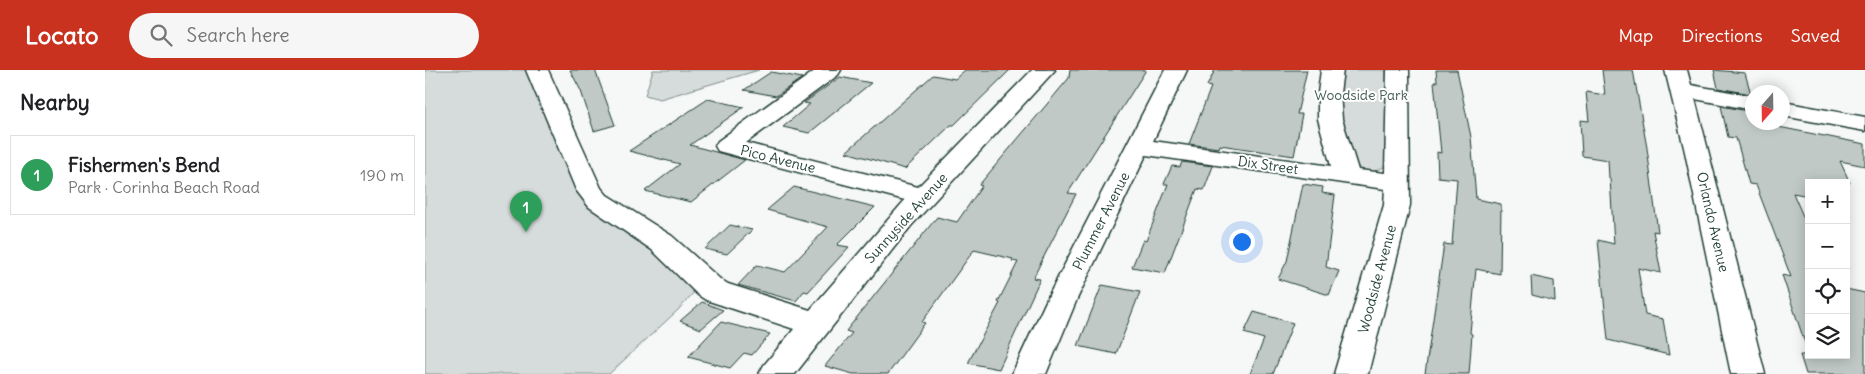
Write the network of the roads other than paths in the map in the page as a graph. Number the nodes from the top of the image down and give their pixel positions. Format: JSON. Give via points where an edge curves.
{"nodes":[{"id":1,"x":537,"y":70,"type":"edge"},
{"id":2,"x":829,"y":70,"type":"edge"},
{"id":3,"x":1044,"y":70,"type":"edge"},
{"id":4,"x":1176,"y":70,"type":"edge"},
{"id":5,"x":1332,"y":70,"type":"edge"},
{"id":6,"x":1398,"y":70,"type":"edge"},
{"id":7,"x":1678,"y":80,"type":"edge"},
{"id":8,"x":1745,"y":101,"type":"edge"},
{"id":9,"x":1790,"y":109,"type":"edge"},
{"id":10,"x":1865,"y":124,"type":"edge"},
{"id":11,"x":1138,"y":146,"type":"junction"},
{"id":12,"x":1347,"y":176,"type":"junction"},
{"id":13,"x":1398,"y":183,"type":"junction"},
{"id":14,"x":923,"y":196,"type":"junction"},
{"id":15,"x":817,"y":324,"type":"junction"},
{"id":16,"x":776,"y":374,"type":"edge"},
{"id":17,"x":1029,"y":374,"type":"edge"},
{"id":18,"x":1351,"y":374,"type":"edge"},
{"id":19,"x":1748,"y":374,"type":"edge"}],
"edges":[{"from":1,"to":15,"type":"street","via":[[589,190],[598,200],[662,243],[717,292]]},
{"from":2,"to":14,"type":"street","name":"Pico Avenue","via":[[727,146]]},
{"from":3,"to":14,"type":"street","name":"Sunnyside Avenue"},
{"from":4,"to":11,"type":"street","name":"Plummer Avenue"},
{"from":5,"to":12,"type":"street","via":[[1330,120]]},
{"from":6,"to":13,"type":"street"},
{"from":7,"to":8,"type":"street"},
{"from":7,"to":19,"type":"street","name":"Orlando Avenue"},
{"from":9,"to":10,"type":"street"},
{"from":11,"to":12,"type":"street","name":"Dix Street"},
{"from":11,"to":17,"type":"street","name":"Plummer Avenue","via":[[1062,299]]},
{"from":12,"to":13,"type":"street","name":"Dix Street"},
{"from":13,"to":18,"type":"street","name":"Woodside Avenue","via":[[1397,205]]},
{"from":14,"to":15,"type":"street","name":"Sunnyside Avenue"},
{"from":15,"to":16,"type":"street","name":"Sunnyside Avenue"}]}
